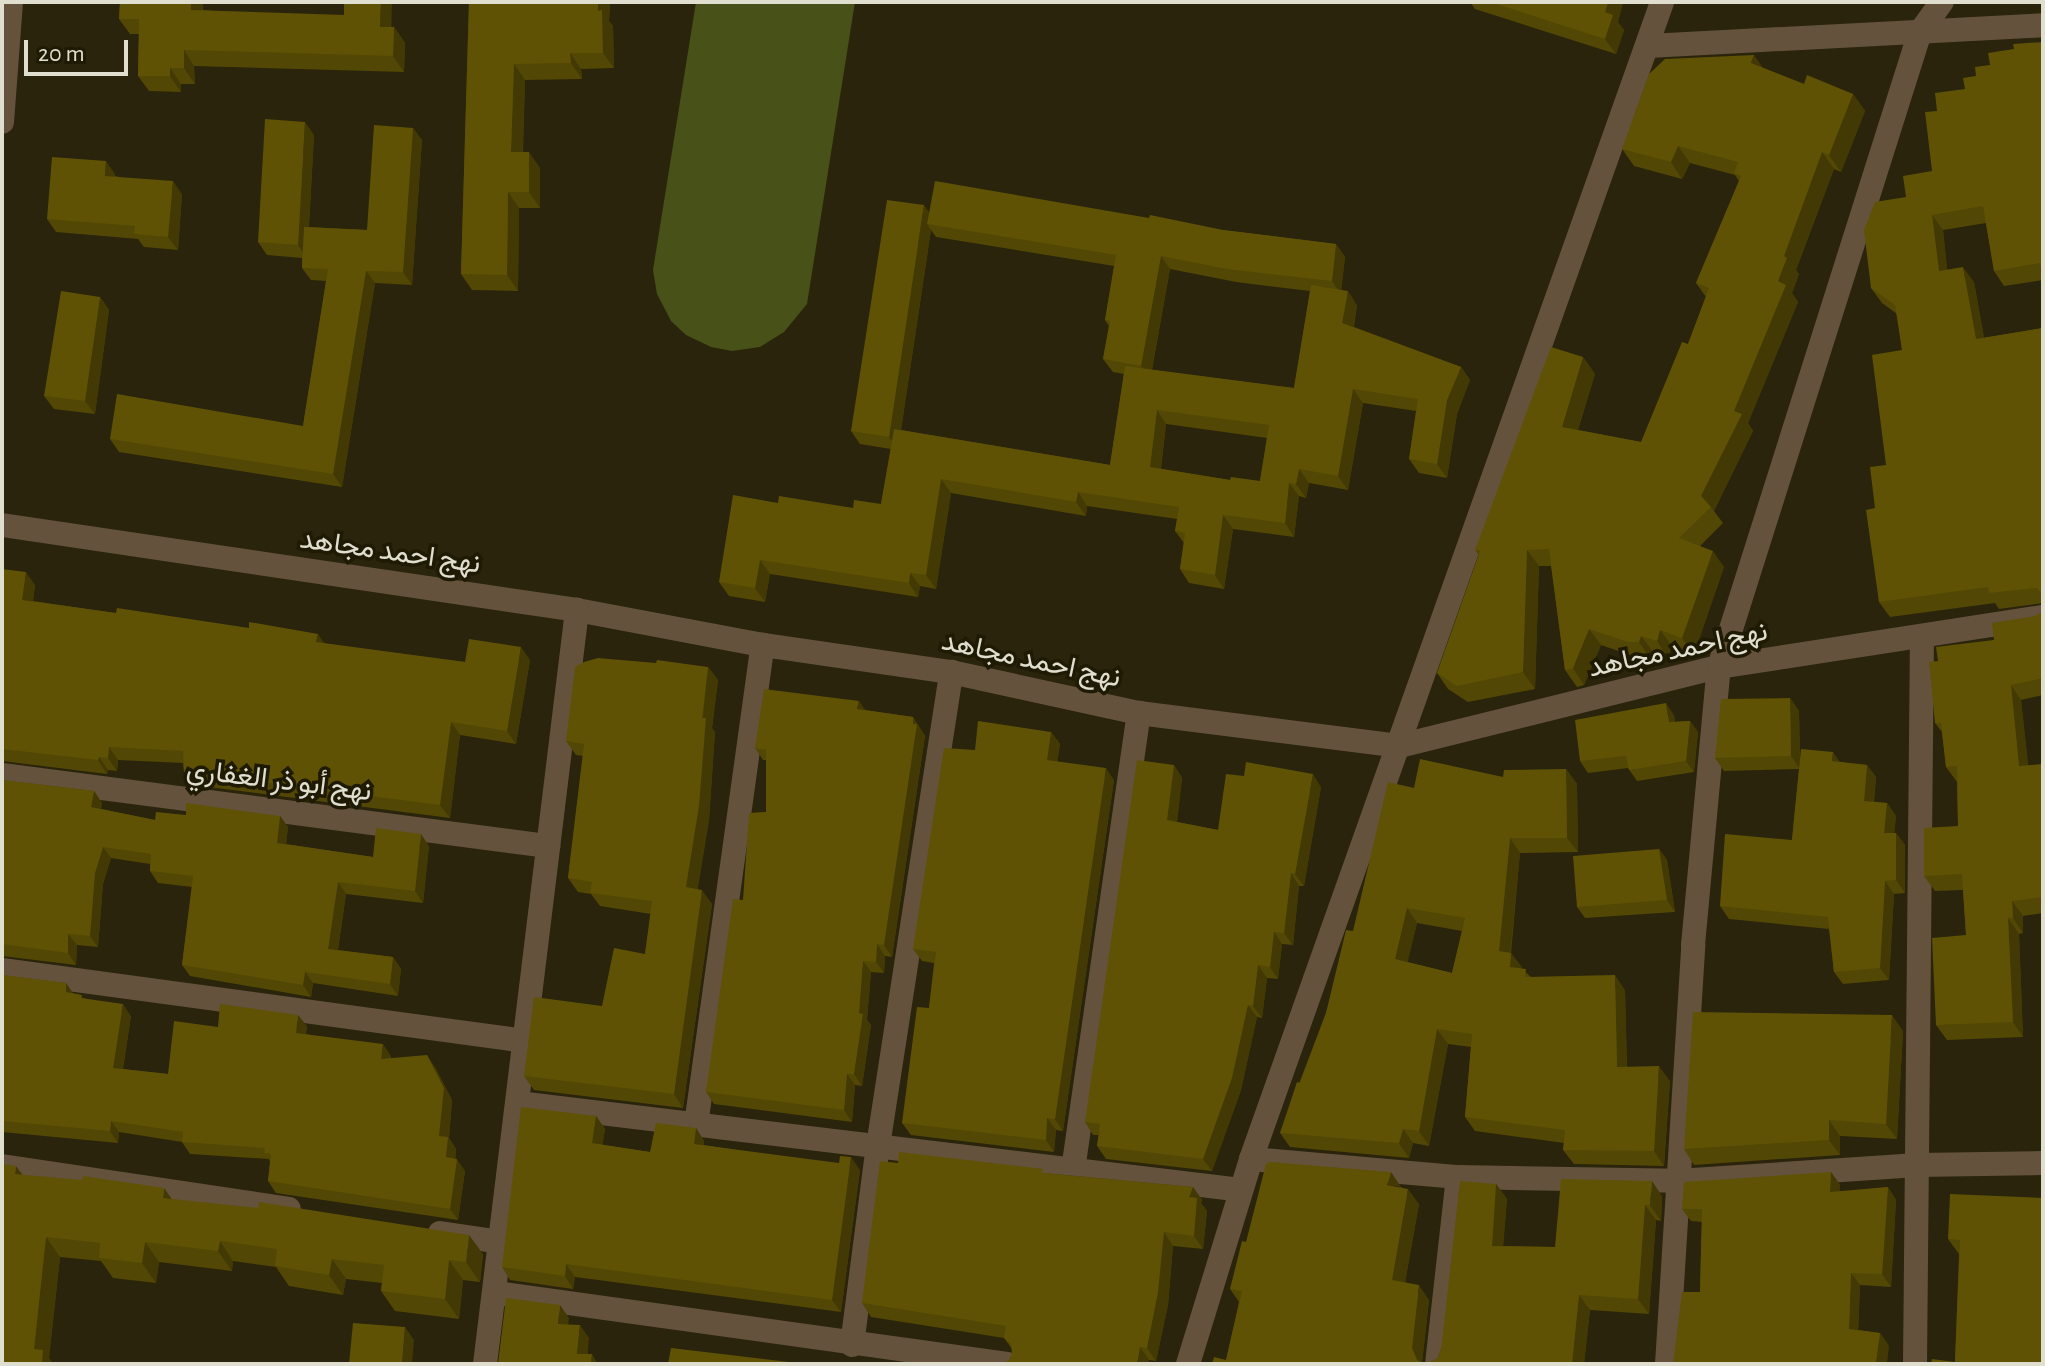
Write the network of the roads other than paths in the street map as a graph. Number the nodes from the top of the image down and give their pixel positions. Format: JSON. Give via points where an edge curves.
{"nodes":[{"id":1,"x":11,"y":2,"type":"edge"},
{"id":2,"x":1662,"y":2,"type":"edge"},
{"id":3,"x":1942,"y":2,"type":"edge"},
{"id":4,"x":2043,"y":25,"type":"edge"},
{"id":5,"x":1920,"y":32,"type":"junction"},
{"id":6,"x":1648,"y":46,"type":"junction"},
{"id":7,"x":2,"y":122,"type":"edge"},
{"id":8,"x":2,"y":525,"type":"edge"},
{"id":9,"x":577,"y":610,"type":"junction"},
{"id":10,"x":2043,"y":617,"type":"edge"},
{"id":11,"x":1922,"y":638,"type":"junction"},
{"id":12,"x":763,"y":645,"type":"junction"},
{"id":13,"x":1719,"y":667,"type":"junction"},
{"id":14,"x":951,"y":672,"type":"junction"},
{"id":15,"x":1139,"y":713,"type":"junction"},
{"id":16,"x":1399,"y":746,"type":"junction"},
{"id":17,"x":2,"y":775,"type":"edge"},
{"id":18,"x":548,"y":846,"type":"junction"},
{"id":19,"x":2,"y":970,"type":"edge"},
{"id":20,"x":525,"y":1041,"type":"junction"},
{"id":21,"x":518,"y":1103,"type":"junction"},
{"id":22,"x":696,"y":1125,"type":"junction"},
{"id":23,"x":878,"y":1146,"type":"junction"},
{"id":24,"x":1251,"y":1159,"type":"junction"},
{"id":25,"x":2043,"y":1163,"type":"edge"},
{"id":26,"x":1917,"y":1165,"type":"junction"},
{"id":27,"x":2,"y":1166,"type":"edge"},
{"id":28,"x":1073,"y":1170,"type":"junction"},
{"id":29,"x":1458,"y":1177,"type":"junction"},
{"id":30,"x":1677,"y":1181,"type":"junction"},
{"id":31,"x":1241,"y":1190,"type":"junction"},
{"id":32,"x":314,"y":1213,"type":"edge"},
{"id":33,"x":423,"y":1230,"type":"edge"},
{"id":34,"x":501,"y":1242,"type":"junction"},
{"id":35,"x":496,"y":1293,"type":"junction"},
{"id":36,"x":852,"y":1345,"type":"junction"},
{"id":37,"x":485,"y":1364,"type":"edge"},
{"id":38,"x":1007,"y":1364,"type":"edge"},
{"id":39,"x":1188,"y":1364,"type":"edge"},
{"id":40,"x":1437,"y":1364,"type":"edge"},
{"id":41,"x":1667,"y":1364,"type":"edge"},
{"id":42,"x":1915,"y":1364,"type":"edge"}],
"edges":[{"from":1,"to":7,"type":"street"},
{"from":2,"to":6,"type":"street"},
{"from":3,"to":5,"type":"street"},
{"from":4,"to":5,"type":"street"},
{"from":5,"to":6,"type":"street"},
{"from":5,"to":13,"type":"street"},
{"from":6,"to":16,"type":"street"},
{"from":8,"to":9,"type":"street","name":"نهج احمد مجاهد"},
{"from":9,"to":12,"type":"street","name":"نهج احمد مجاهد"},
{"from":9,"to":18,"type":"street"},
{"from":10,"to":11,"type":"street","name":"نهج احمد مجاهد"},
{"from":11,"to":13,"type":"street","name":"نهج احمد مجاهد"},
{"from":11,"to":26,"type":"street"},
{"from":12,"to":14,"type":"street","name":"نهج احمد مجاهد"},
{"from":12,"to":22,"type":"street"},
{"from":13,"to":16,"type":"street","name":"نهج احمد مجاهد"},
{"from":13,"to":30,"type":"street"},
{"from":14,"to":15,"type":"street","name":"نهج احمد مجاهد"},
{"from":14,"to":23,"type":"street"},
{"from":15,"to":16,"type":"street","name":"نهج احمد مجاهد"},
{"from":15,"to":28,"type":"street"},
{"from":16,"to":24,"type":"street"},
{"from":17,"to":18,"type":"street","name":"نهج أبو ذر الغفاري"},
{"from":18,"to":20,"type":"street"},
{"from":19,"to":20,"type":"street"},
{"from":20,"to":21,"type":"street"},
{"from":21,"to":22,"type":"street"},
{"from":21,"to":34,"type":"street"},
{"from":22,"to":23,"type":"street"},
{"from":23,"to":28,"type":"street"},
{"from":23,"to":36,"type":"street"},
{"from":24,"to":29,"type":"street"},
{"from":24,"to":31,"type":"street"},
{"from":25,"to":26,"type":"street"},
{"from":26,"to":30,"type":"street"},
{"from":26,"to":42,"type":"street"},
{"from":27,"to":32,"type":"street"},
{"from":28,"to":31,"type":"street"},
{"from":29,"to":30,"type":"street"},
{"from":29,"to":40,"type":"street"},
{"from":30,"to":41,"type":"street"},
{"from":31,"to":39,"type":"street"},
{"from":33,"to":34,"type":"street"},
{"from":34,"to":35,"type":"street"},
{"from":35,"to":36,"type":"street"},
{"from":35,"to":37,"type":"street"},
{"from":36,"to":38,"type":"street"}]}
